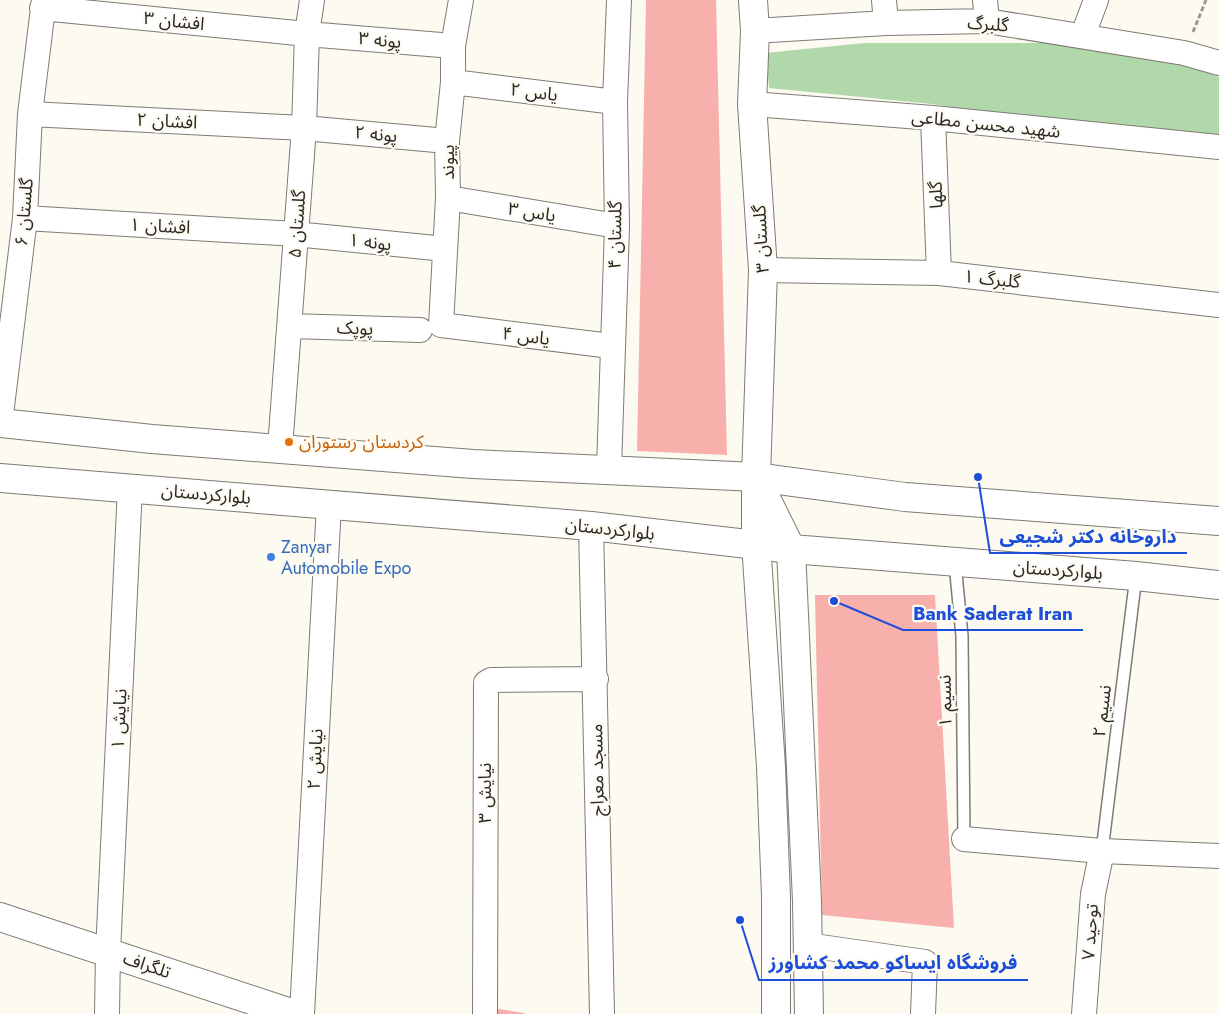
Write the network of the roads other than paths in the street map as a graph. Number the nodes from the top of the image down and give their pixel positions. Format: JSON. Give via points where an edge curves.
{"nodes":[{"id":1,"x":312,"y":0,"type":"edge"},
{"id":2,"x":461,"y":0,"type":"edge"},
{"id":3,"x":619,"y":0,"type":"edge"},
{"id":4,"x":753,"y":0,"type":"edge"},
{"id":5,"x":1096,"y":0,"type":"edge"},
{"id":6,"x":43,"y":4,"type":"edge"},
{"id":7,"x":885,"y":11,"type":"edge"},
{"id":8,"x":986,"y":11,"type":"edge"},
{"id":9,"x":754,"y":31,"type":"junction"},
{"id":10,"x":307,"y":34,"type":"junction"},
{"id":11,"x":1083,"y":35,"type":"junction"},
{"id":12,"x":453,"y":46,"type":"junction"},
{"id":13,"x":1219,"y":63,"type":"edge"},
{"id":14,"x":453,"y":82,"type":"junction"},
{"id":15,"x":615,"y":102,"type":"junction"},
{"id":16,"x":752,"y":104,"type":"junction"},
{"id":17,"x":30,"y":114,"type":"junction"},
{"id":18,"x":933,"y":118,"type":"junction"},
{"id":19,"x":304,"y":128,"type":"junction"},
{"id":20,"x":447,"y":141,"type":"junction"},
{"id":21,"x":1219,"y":148,"type":"edge"},
{"id":22,"x":448,"y":198,"type":"junction"},
{"id":23,"x":25,"y":218,"type":"junction"},
{"id":24,"x":617,"y":226,"type":"junction"},
{"id":25,"x":296,"y":234,"type":"junction"},
{"id":26,"x":445,"y":249,"type":"junction"},
{"id":27,"x":763,"y":270,"type":"junction"},
{"id":28,"x":939,"y":273,"type":"junction"},
{"id":29,"x":1219,"y":305,"type":"edge"},
{"id":30,"x":290,"y":326,"type":"junction"},
{"id":31,"x":430,"y":328,"type":"junction"},
{"id":32,"x":611,"y":346,"type":"junction"},
{"id":33,"x":0,"y":423,"type":"edge"},
{"id":34,"x":280,"y":448,"type":"junction"},
{"id":35,"x":608,"y":470,"type":"junction"},
{"id":36,"x":756,"y":477,"type":"junction"},
{"id":37,"x":0,"y":478,"type":"edge"},
{"id":38,"x":130,"y":487,"type":"junction"},
{"id":39,"x":329,"y":504,"type":"junction"},
{"id":40,"x":1219,"y":521,"type":"edge"},
{"id":41,"x":591,"y":526,"type":"junction"},
{"id":42,"x":756,"y":543,"type":"junction"},
{"id":43,"x":791,"y":548,"type":"junction"},
{"id":44,"x":955,"y":563,"type":"junction"},
{"id":45,"x":1136,"y":576,"type":"junction"},
{"id":46,"x":1219,"y":585,"type":"edge"},
{"id":47,"x":596,"y":679,"type":"junction"},
{"id":48,"x":964,"y":839,"type":"joint"},
{"id":49,"x":1102,"y":851,"type":"junction"},
{"id":50,"x":1219,"y":856,"type":"edge"},
{"id":51,"x":776,"y":897,"type":"junction"},
{"id":52,"x":807,"y":901,"type":"junction"},
{"id":53,"x":0,"y":917,"type":"edge"},
{"id":54,"x":807,"y":945,"type":"junction"},
{"id":55,"x":108,"y":952,"type":"junction"},
{"id":56,"x":107,"y":1014,"type":"edge"},
{"id":57,"x":294,"y":1014,"type":"edge"},
{"id":58,"x":302,"y":1014,"type":"edge"},
{"id":59,"x":485,"y":1014,"type":"edge"},
{"id":60,"x":602,"y":1014,"type":"edge"},
{"id":61,"x":776,"y":1014,"type":"edge"},
{"id":62,"x":809,"y":1014,"type":"edge"},
{"id":63,"x":923,"y":1014,"type":"edge"},
{"id":64,"x":1084,"y":1014,"type":"edge"}],
"edges":[{"from":1,"to":10,"type":"street","name":"گلستان ۵"},
{"from":2,"to":12,"type":"street","name":"پیوند"},
{"from":3,"to":15,"type":"street","name":"گلستان ۴"},
{"from":4,"to":9,"type":"main road","name":"گلستان ۳"},
{"from":5,"to":11,"type":"street"},
{"from":6,"to":10,"type":"street","name":"افشان ۳"},
{"from":6,"to":17,"type":"street","name":"گلستان ۶"},
{"from":7,"to":8,"type":"street","name":"گلبرگ"},
{"from":7,"to":9,"type":"street","name":"گلبرگ"},
{"from":8,"to":11,"type":"street","name":"گلبرگ"},
{"from":9,"to":16,"type":"main road","name":"گلستان ۳"},
{"from":10,"to":12,"type":"street","name":"پونه ۳"},
{"from":10,"to":19,"type":"street","name":"گلستان ۵"},
{"from":11,"to":13,"type":"street","name":"گلبرگ","via":[[1184,53]]},
{"from":12,"to":14,"type":"street","name":"پیوند"},
{"from":14,"to":15,"type":"street","name":"یاس ۲"},
{"from":14,"to":20,"type":"street","name":"پیوند"},
{"from":15,"to":24,"type":"street","name":"گلستان ۴"},
{"from":16,"to":18,"type":"street","name":"شهید محسن مطاعی"},
{"from":16,"to":27,"type":"main road","name":"گلستان ۳"},
{"from":17,"to":19,"type":"street","name":"افشان ۲"},
{"from":17,"to":23,"type":"street","name":"گلستان ۶"},
{"from":18,"to":21,"type":"street","name":"شهید محسن مطاعی"},
{"from":18,"to":28,"type":"street","name":"گلها"},
{"from":19,"to":20,"type":"street","name":"پونه ۲"},
{"from":19,"to":25,"type":"street","name":"گلستان ۵"},
{"from":20,"to":22,"type":"street","name":"پیوند"},
{"from":22,"to":24,"type":"street","name":"یاس ۳"},
{"from":22,"to":26,"type":"street","name":"پیوند"},
{"from":23,"to":25,"type":"street","name":"افشان ۱"},
{"from":23,"to":33,"type":"street","name":"گلستان ۶"},
{"from":24,"to":32,"type":"street","name":"گلستان ۴"},
{"from":25,"to":26,"type":"street","name":"پونه ۱"},
{"from":25,"to":30,"type":"street","name":"گلستان ۵"},
{"from":26,"to":31,"type":"street","name":"پیوند"},
{"from":27,"to":28,"type":"street","name":"گلبرگ ۱"},
{"from":27,"to":36,"type":"main road","name":"گلستان ۳"},
{"from":28,"to":29,"type":"street","name":"گلبرگ ۱"},
{"from":30,"to":31,"type":"street","name":"پوپک"},
{"from":30,"to":34,"type":"street","name":"گلستان ۵"},
{"from":31,"to":32,"type":"street","name":"یاس ۴"},
{"from":32,"to":35,"type":"street","name":"گلستان ۴"},
{"from":33,"to":34,"type":"main road"},
{"from":34,"to":35,"type":"main road","via":[[473,464]]},
{"from":35,"to":36,"type":"main road"},
{"from":36,"to":40,"type":"main road","via":[[905,497]]},
{"from":36,"to":42,"type":"main road","name":"گلستان ۳"},
{"from":36,"to":43,"type":"main road"},
{"from":37,"to":38,"type":"main road","name":"بلوارکردستان"},
{"from":38,"to":39,"type":"main road","name":"بلوارکردستان"},
{"from":38,"to":55,"type":"street","name":"نیایش ۱"},
{"from":39,"to":41,"type":"main road","name":"بلوارکردستان"},
{"from":39,"to":58,"type":"street","name":"نیایش ۲"},
{"from":41,"to":42,"type":"main road","name":"بلوارکردستان"},
{"from":41,"to":47,"type":"street","name":"مسجد معراج"},
{"from":42,"to":43,"type":"main road","name":"بلوارکردستان"},
{"from":42,"to":51,"type":"main road","name":"گلستان ۳"},
{"from":43,"to":44,"type":"main road","name":"بلوارکردستان"},
{"from":43,"to":52,"type":"main road"},
{"from":44,"to":45,"type":"main road","name":"بلوارکردستان"},
{"from":44,"to":48,"type":"lane","name":"نسیم ۱","via":[[962,636]]},
{"from":45,"to":46,"type":"main road","name":"بلوارکردستان"},
{"from":45,"to":49,"type":"lane","name":"نسیم ۲"},
{"from":47,"to":59,"type":"street","name":"نیایش ۳","via":[[491,680],[486,683]]},
{"from":47,"to":60,"type":"street","name":"مسجد معراج"},
{"from":48,"to":49,"type":"street"},
{"from":49,"to":50,"type":"street"},
{"from":49,"to":64,"type":"street","name":"توحید ۷","via":[[1092,894]]},
{"from":51,"to":52,"type":"main road"},
{"from":51,"to":61,"type":"main road","name":"گلستان ۳"},
{"from":52,"to":54,"type":"main road"},
{"from":53,"to":55,"type":"main road","name":"تلگراف"},
{"from":54,"to":62,"type":"main road"},
{"from":54,"to":63,"type":"street","via":[[925,962]]},
{"from":55,"to":56,"type":"street","name":"نیایش ۱"},
{"from":55,"to":57,"type":"main road","name":"تلگراف"}]}
